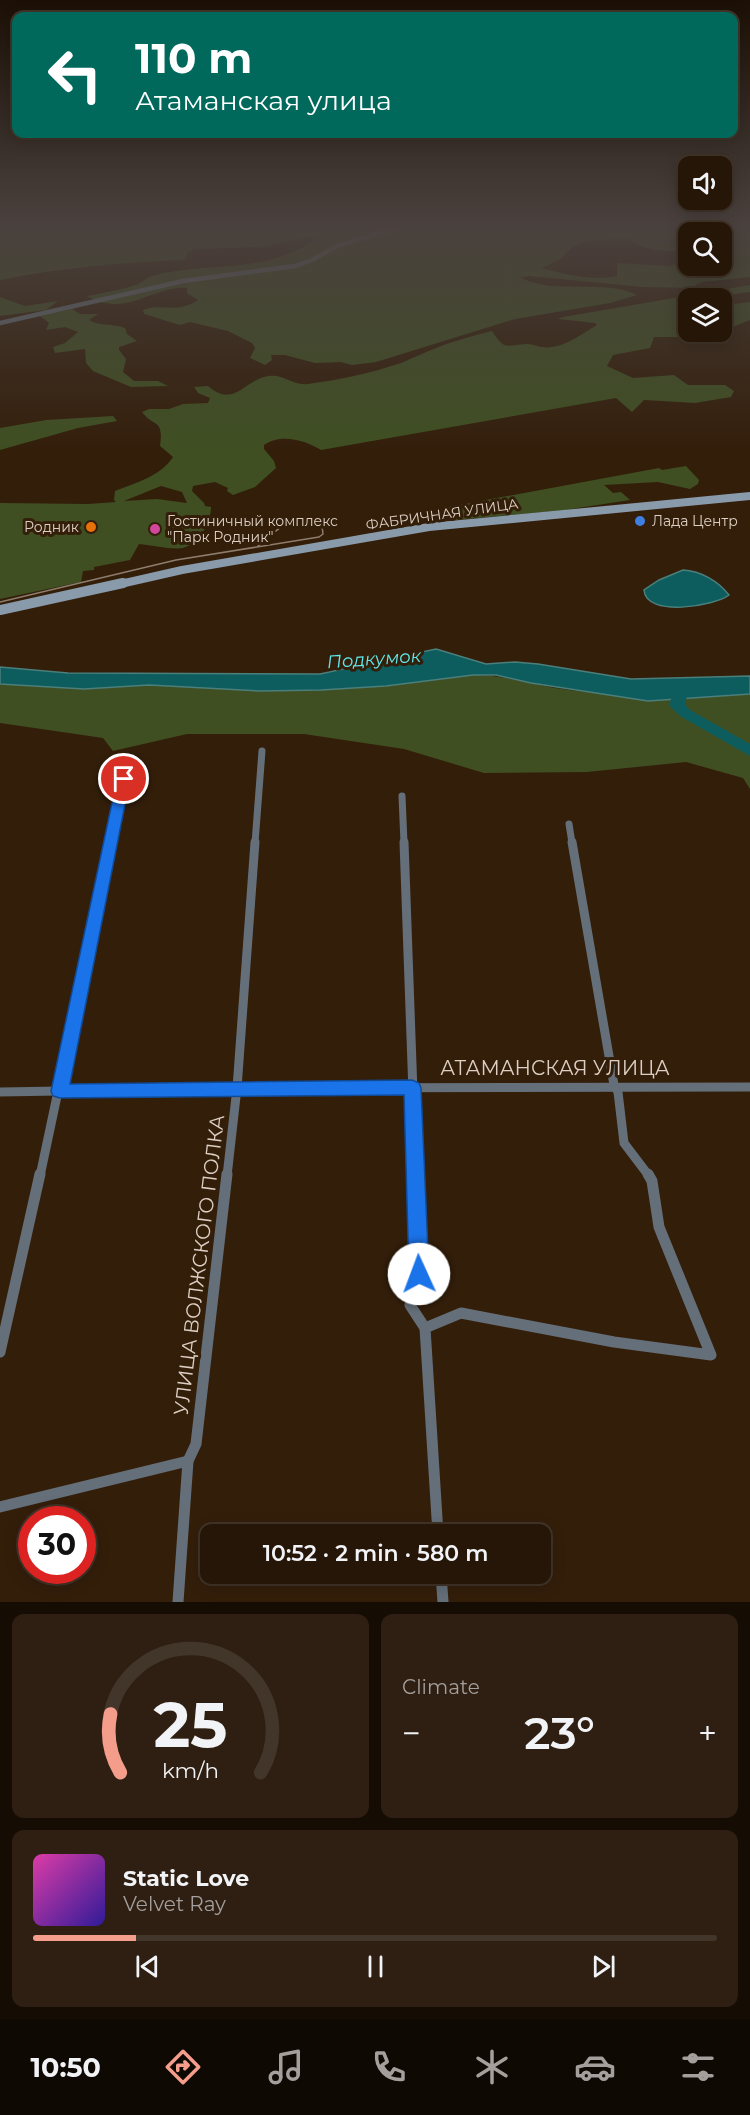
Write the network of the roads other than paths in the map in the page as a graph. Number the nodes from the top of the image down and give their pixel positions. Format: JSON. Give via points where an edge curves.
{"nodes":[{"id":1,"x":97,"y":301,"type":"edge"},
{"id":2,"x":0,"y":323,"type":"edge"},
{"id":3,"x":750,"y":496,"type":"edge"},
{"id":4,"x":0,"y":610,"type":"edge"},
{"id":5,"x":262,"y":751,"type":"dead end"},
{"id":6,"x":124,"y":779,"type":"dead end"},
{"id":7,"x":402,"y":796,"type":"dead end"},
{"id":8,"x":569,"y":824,"type":"dead end"},
{"id":9,"x":614,"y":1085,"type":"junction"},
{"id":10,"x":750,"y":1087,"type":"edge"},
{"id":11,"x":237,"y":1088,"type":"junction"},
{"id":12,"x":412,"y":1088,"type":"junction"},
{"id":13,"x":60,"y":1091,"type":"junction"},
{"id":14,"x":0,"y":1092,"type":"edge"},
{"id":15,"x":425,"y":1328,"type":"junction"},
{"id":16,"x":0,"y":1352,"type":"edge"},
{"id":17,"x":188,"y":1461,"type":"junction"},
{"id":18,"x":0,"y":1507,"type":"edge"},
{"id":19,"x":437,"y":1524,"type":"edge"},
{"id":20,"x":442,"y":1584,"type":"edge"},
{"id":21,"x":178,"y":1602,"type":"edge"},
{"id":22,"x":443,"y":1602,"type":"edge"}],
"edges":[{"from":1,"to":2,"type":"street"},
{"from":3,"to":4,"type":"main road","name":"ФАБРИЧНАЯ УЛИЦА","via":[[429,527],[182,570]]},
{"from":5,"to":11,"type":"street","name":"УЛИЦА ВОЛЖСКОГО ПОЛКА"},
{"from":6,"to":13,"type":"street"},
{"from":7,"to":12,"type":"street"},
{"from":8,"to":9,"type":"street"},
{"from":9,"to":10,"type":"street","name":"АТАМАНСКАЯ УЛИЦА"},
{"from":9,"to":12,"type":"street","name":"АТАМАНСКАЯ УЛИЦА"},
{"from":9,"to":15,"type":"street","via":[[624,1143],[652,1181],[659,1227],[711,1355],[614,1342],[461,1313]]},
{"from":11,"to":12,"type":"street","name":"АТАМАНСКАЯ УЛИЦА"},
{"from":11,"to":13,"type":"street","name":"АТАМАНСКАЯ УЛИЦА"},
{"from":11,"to":17,"type":"street","name":"УЛИЦА ВОЛЖСКОГО ПОЛКА","via":[[196,1444]]},
{"from":12,"to":15,"type":"street","via":[[419,1274],[410,1305]]},
{"from":13,"to":14,"type":"street","name":"АТАМАНСКАЯ УЛИЦА"},
{"from":13,"to":16,"type":"street"},
{"from":15,"to":19,"type":"street"},
{"from":17,"to":18,"type":"street"},
{"from":17,"to":21,"type":"street","name":"УЛИЦА ВОЛЖСКОГО ПОЛКА"},
{"from":20,"to":22,"type":"street"}]}
